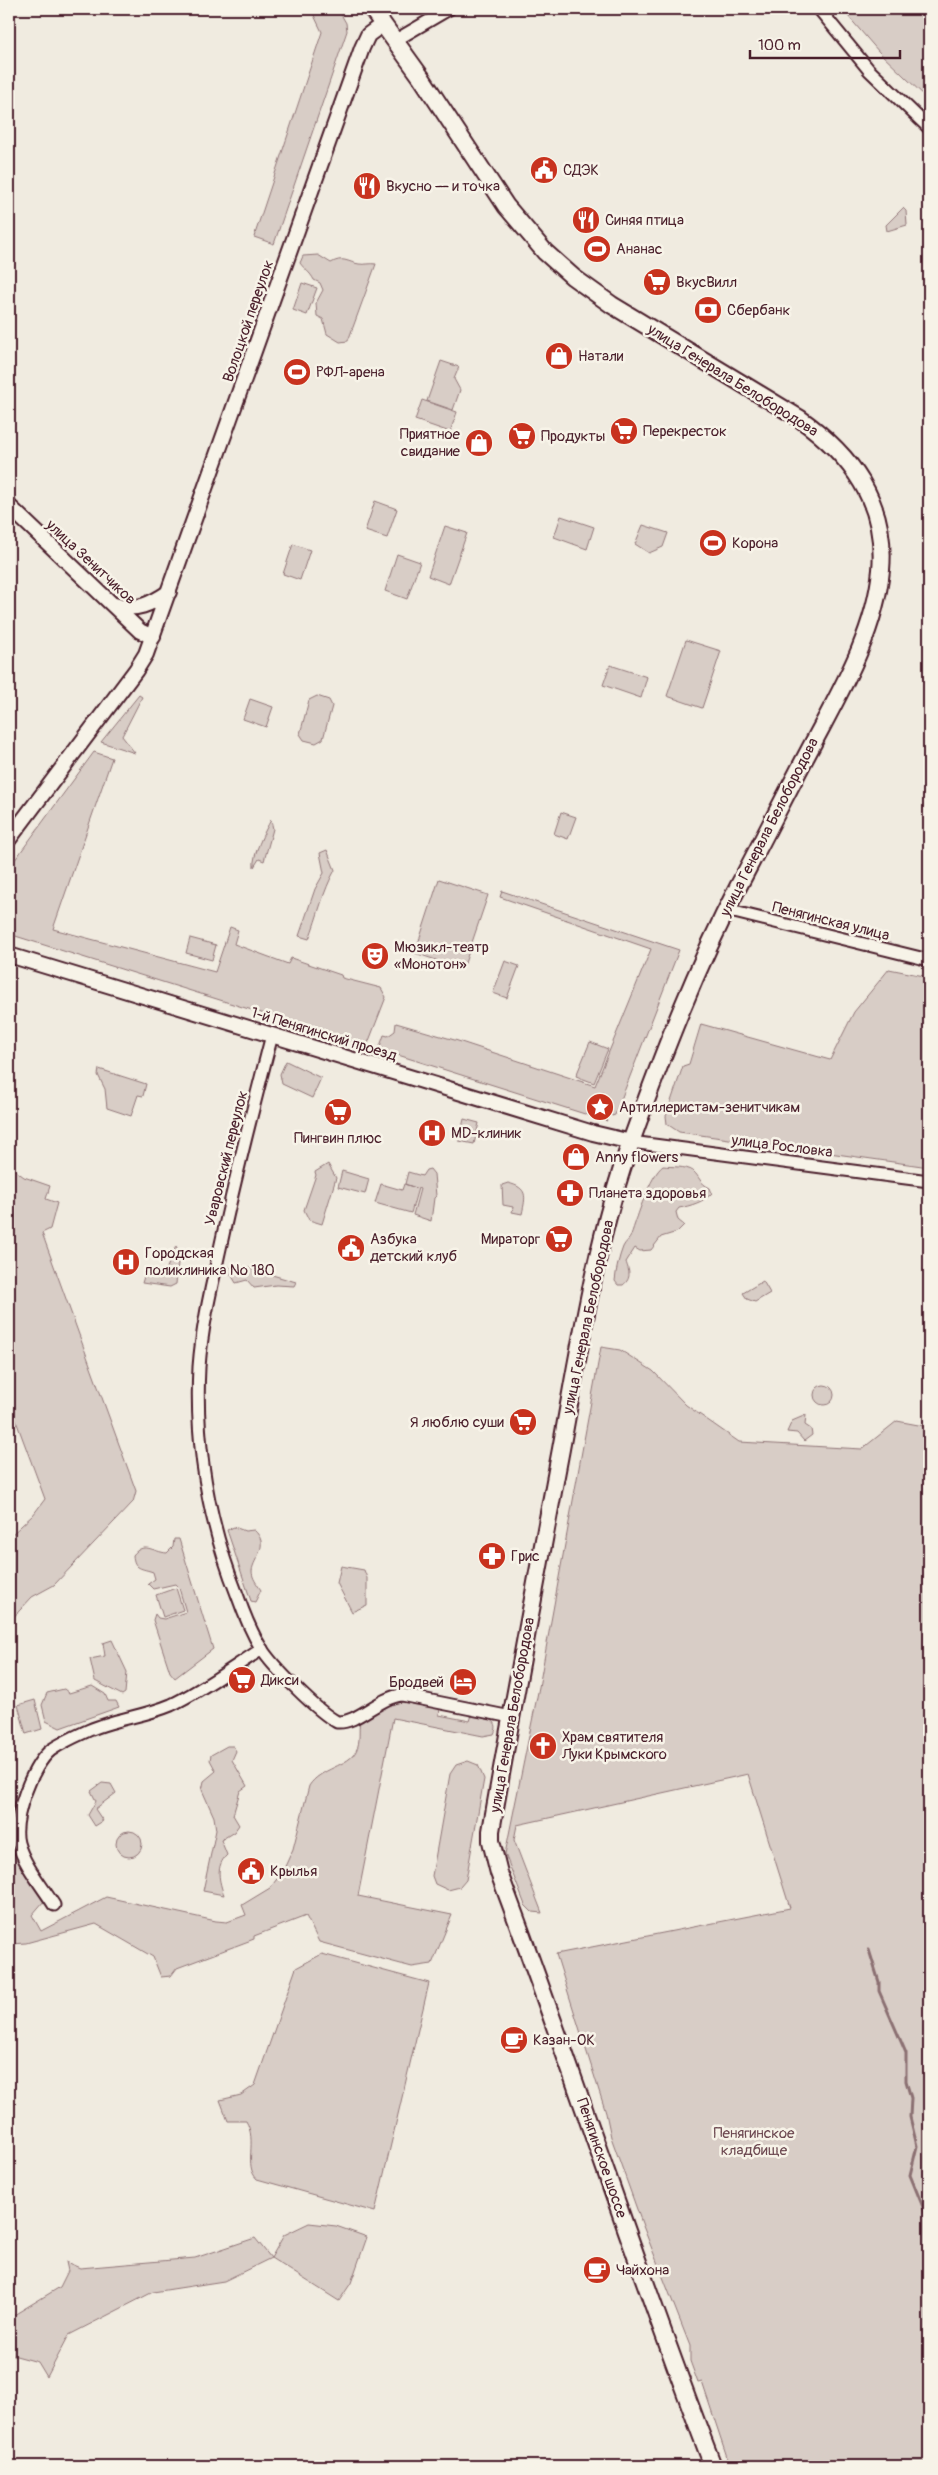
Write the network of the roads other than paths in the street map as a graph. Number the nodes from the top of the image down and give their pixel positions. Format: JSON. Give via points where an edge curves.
{"nodes":[{"id":1,"x":372,"y":9,"type":"edge"},
{"id":2,"x":449,"y":9,"type":"edge"},
{"id":3,"x":819,"y":9,"type":"edge"},
{"id":4,"x":384,"y":24,"type":"junction"},
{"id":5,"x":396,"y":40,"type":"junction"},
{"id":6,"x":929,"y":128,"type":"edge"},
{"id":7,"x":9,"y":506,"type":"edge"},
{"id":8,"x":169,"y":592,"type":"junction"},
{"id":9,"x":112,"y":604,"type":"junction"},
{"id":10,"x":153,"y":637,"type":"junction"},
{"id":11,"x":9,"y":839,"type":"edge"},
{"id":12,"x":726,"y":910,"type":"junction"},
{"id":13,"x":9,"y":955,"type":"edge"},
{"id":14,"x":929,"y":960,"type":"edge"},
{"id":15,"x":272,"y":1035,"type":"junction"},
{"id":16,"x":631,"y":1142,"type":"junction"},
{"id":17,"x":929,"y":1181,"type":"edge"},
{"id":18,"x":262,"y":1649,"type":"junction"},
{"id":19,"x":511,"y":1717,"type":"junction"},
{"id":20,"x":492,"y":1850,"type":"joint"},
{"id":21,"x":54,"y":1905,"type":"dead end"},
{"id":22,"x":713,"y":2466,"type":"edge"}],
"edges":[{"from":1,"to":4,"type":"main road","name":"улица Генерала Белобородова"},
{"from":2,"to":5,"type":"street"},
{"from":3,"to":6,"type":"street","via":[[869,70]]},
{"from":4,"to":5,"type":"main road","name":"улица Генерала Белобородова"},
{"from":4,"to":8,"type":"street","name":"Волоцкой переулок","via":[[368,35],[362,48]]},
{"from":5,"to":12,"type":"main road","name":"улица Генерала Белобородова","via":[[506,206],[545,252],[612,305],[820,434],[850,463],[870,498],[880,535],[881,571],[864,639],[843,686]]},
{"from":7,"to":9,"type":"street","name":"улица Зенитчиков"},
{"from":8,"to":9,"type":"street","via":[[142,607],[131,609]]},
{"from":8,"to":10,"type":"street","name":"Волоцкой переулок"},
{"from":9,"to":10,"type":"street","name":"улица Зенитчиков","via":[[140,631]]},
{"from":10,"to":11,"type":"street","via":[[136,670]]},
{"from":12,"to":14,"type":"street","name":"Пенягинская улица"},
{"from":12,"to":16,"type":"main road","name":"улица Генерала Белобородова","via":[[688,992]]},
{"from":13,"to":15,"type":"street","name":"1-й Пенягинский проезд"},
{"from":15,"to":16,"type":"street","name":"1-й Пенягинский проезд"},
{"from":15,"to":18,"type":"street","name":"Уваровский переулок","via":[[231,1195],[211,1288],[199,1368],[201,1450],[210,1506],[232,1583]]},
{"from":16,"to":17,"type":"street","name":"улица Рословка"},
{"from":16,"to":19,"type":"main road","name":"улица Генерала Белобородова","via":[[601,1240],[593,1278]]},
{"from":18,"to":19,"type":"street","name":"Уваровский переулок","via":[[313,1703],[337,1722],[349,1721],[388,1698],[402,1695]]},
{"from":18,"to":21,"type":"street","via":[[173,1704],[150,1714],[86,1731],[42,1758],[16,1828],[21,1850]]},
{"from":19,"to":20,"type":"main road","name":"улица Генерала Белобородова","via":[[491,1831]]},
{"from":20,"to":22,"type":"main road","name":"Пенягинское шоссе","via":[[667,2346]]}]}
